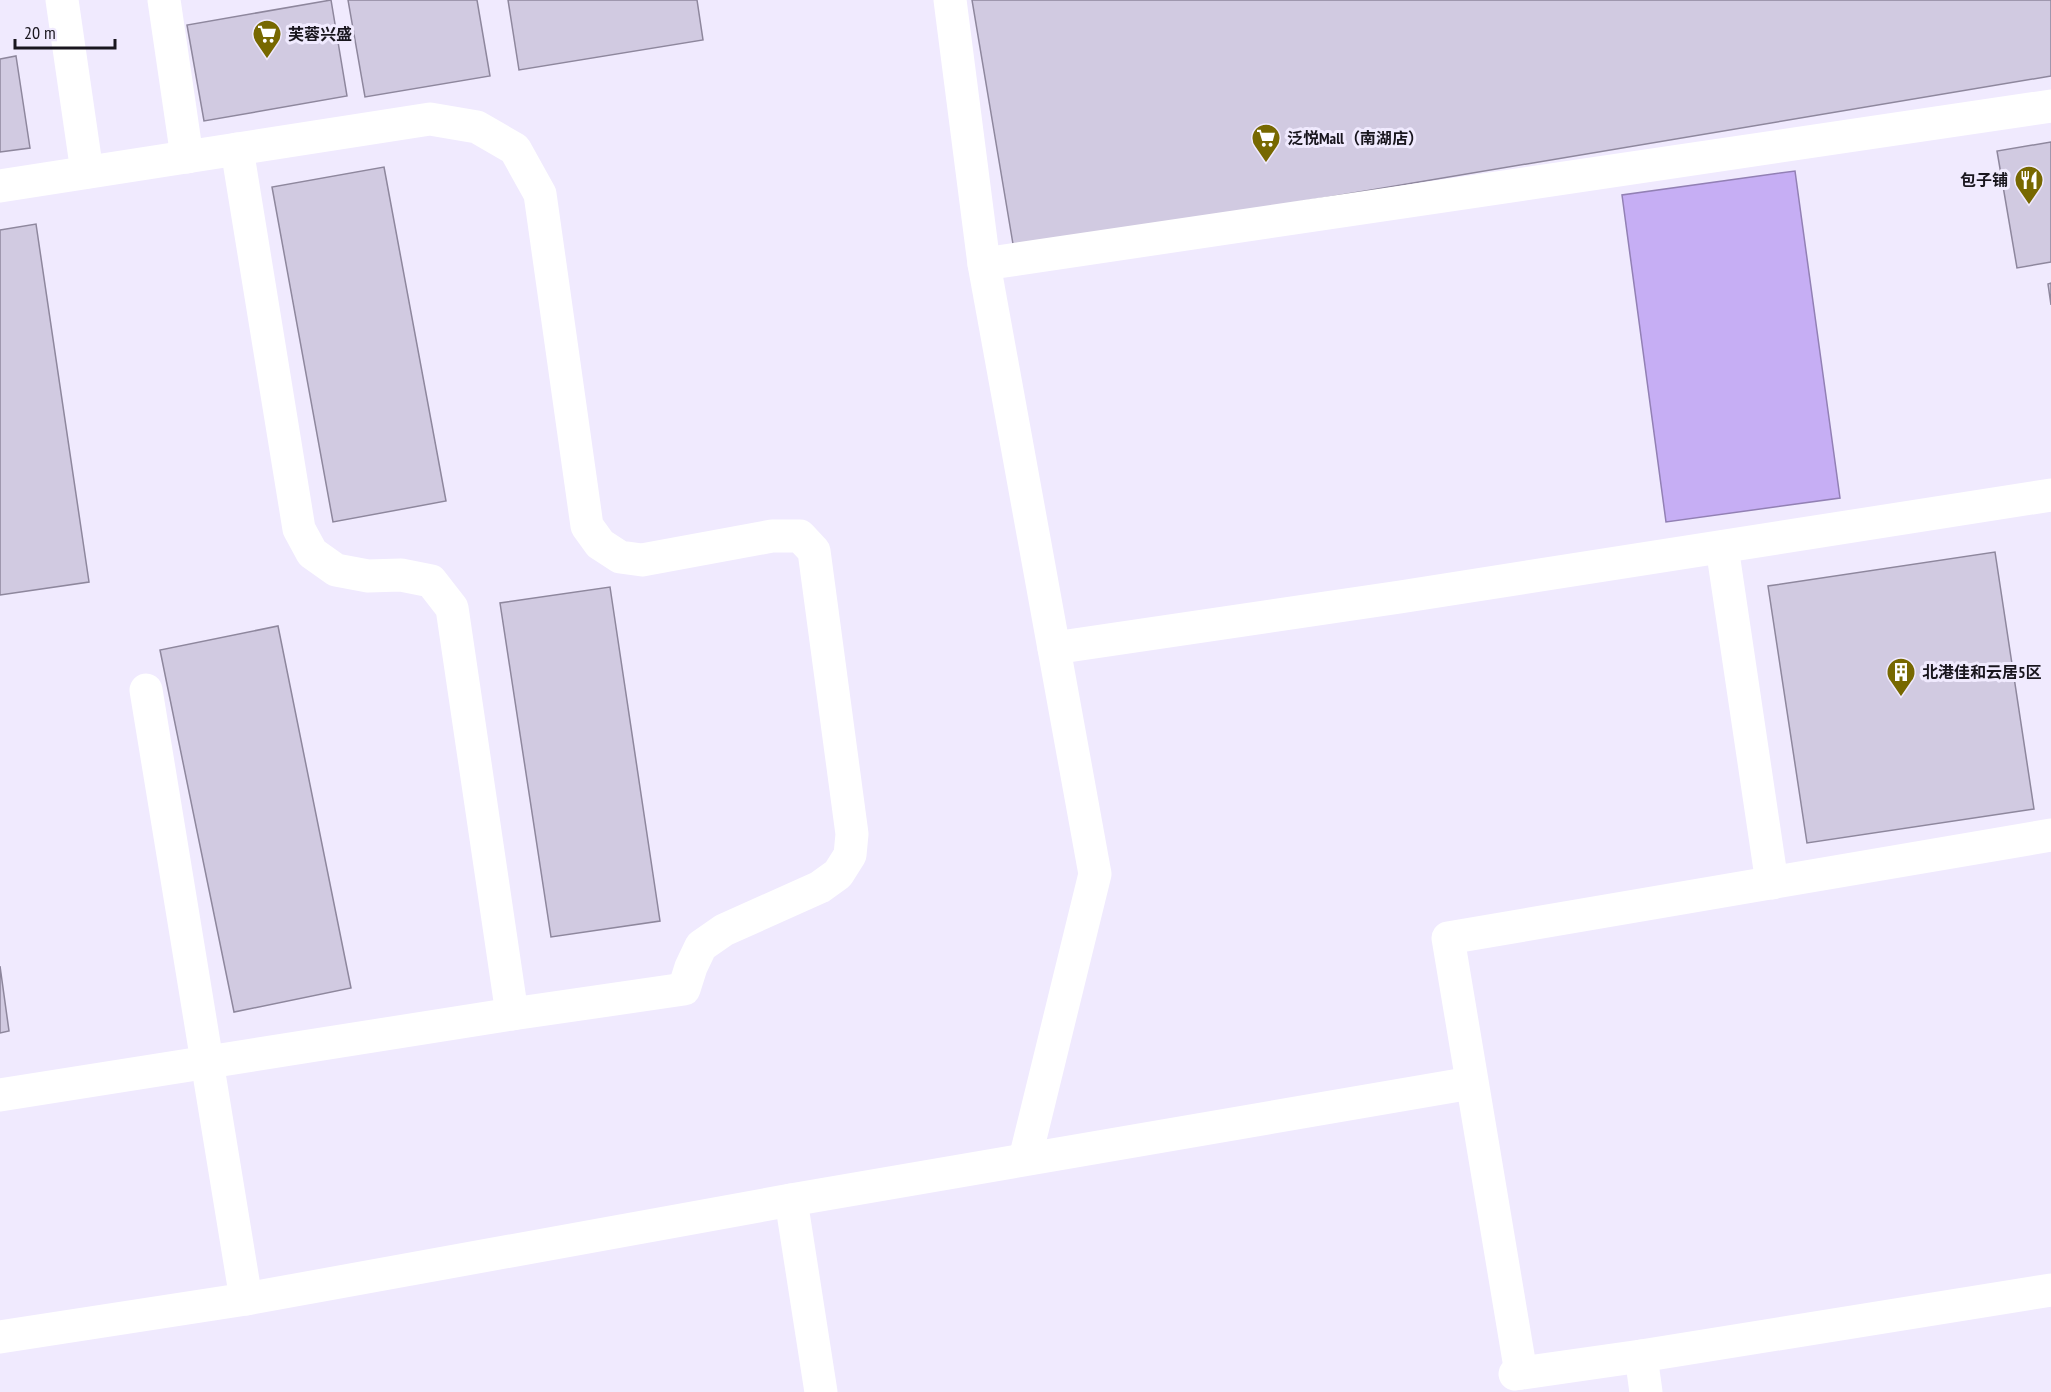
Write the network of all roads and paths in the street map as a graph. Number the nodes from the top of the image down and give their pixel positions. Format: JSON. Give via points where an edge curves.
{"nodes":[{"id":1,"x":62,"y":0,"type":"edge"},
{"id":2,"x":164,"y":0,"type":"edge"},
{"id":3,"x":950,"y":0,"type":"edge"},
{"id":4,"x":2051,"y":106,"type":"edge"},
{"id":5,"x":237,"y":149,"type":"junction"},
{"id":6,"x":187,"y":157,"type":"junction"},
{"id":7,"x":87,"y":172,"type":"junction"},
{"id":8,"x":0,"y":186,"type":"edge"},
{"id":9,"x":984,"y":264,"type":"junction"},
{"id":10,"x":2051,"y":495,"type":"edge"},
{"id":11,"x":1722,"y":547,"type":"junction"},
{"id":12,"x":1054,"y":648,"type":"junction"},
{"id":13,"x":146,"y":690,"type":"dead end"},
{"id":14,"x":2051,"y":835,"type":"edge"},
{"id":15,"x":1772,"y":883,"type":"junction"},
{"id":16,"x":512,"y":1014,"type":"junction"},
{"id":17,"x":207,"y":1062,"type":"junction"},
{"id":18,"x":1471,"y":1083,"type":"junction"},
{"id":19,"x":0,"y":1095,"type":"edge"},
{"id":20,"x":1025,"y":1159,"type":"junction"},
{"id":21,"x":791,"y":1200,"type":"junction"},
{"id":22,"x":2051,"y":1290,"type":"edge"},
{"id":23,"x":246,"y":1299,"type":"junction"},
{"id":24,"x":0,"y":1337,"type":"edge"},
{"id":25,"x":1641,"y":1356,"type":"junction"},
{"id":26,"x":820,"y":1392,"type":"edge"},
{"id":27,"x":1646,"y":1392,"type":"edge"}],
"edges":[{"from":1,"to":7,"type":"street"},
{"from":2,"to":6,"type":"street"},
{"from":3,"to":9,"type":"street"},
{"from":4,"to":9,"type":"street"},
{"from":5,"to":6,"type":"street"},
{"from":5,"to":16,"type":"street","via":[[299,529],[312,553],[336,570],[431,581],[452,608]]},
{"from":5,"to":16,"type":"street","via":[[430,119],[477,127],[515,149],[540,194],[586,526],[600,544],[620,557],[642,560],[772,536],[800,536],[814,550],[852,834],[850,855],[844,865],[820,887],[724,930],[701,946],[684,990]]},
{"from":6,"to":7,"type":"street"},
{"from":7,"to":8,"type":"street"},
{"from":9,"to":12,"type":"street"},
{"from":10,"to":11,"type":"street"},
{"from":11,"to":12,"type":"street"},
{"from":11,"to":15,"type":"street"},
{"from":12,"to":20,"type":"street","via":[[1095,874]]},
{"from":13,"to":17,"type":"street"},
{"from":14,"to":15,"type":"street"},
{"from":15,"to":18,"type":"street","via":[[1448,938]]},
{"from":16,"to":17,"type":"street"},
{"from":17,"to":19,"type":"street"},
{"from":17,"to":23,"type":"street"},
{"from":18,"to":20,"type":"street"},
{"from":18,"to":25,"type":"street","via":[[1518,1373]]},
{"from":20,"to":21,"type":"street"},
{"from":21,"to":23,"type":"street"},
{"from":21,"to":26,"type":"street"},
{"from":22,"to":25,"type":"street"},
{"from":23,"to":24,"type":"street"},
{"from":25,"to":27,"type":"street"}]}
